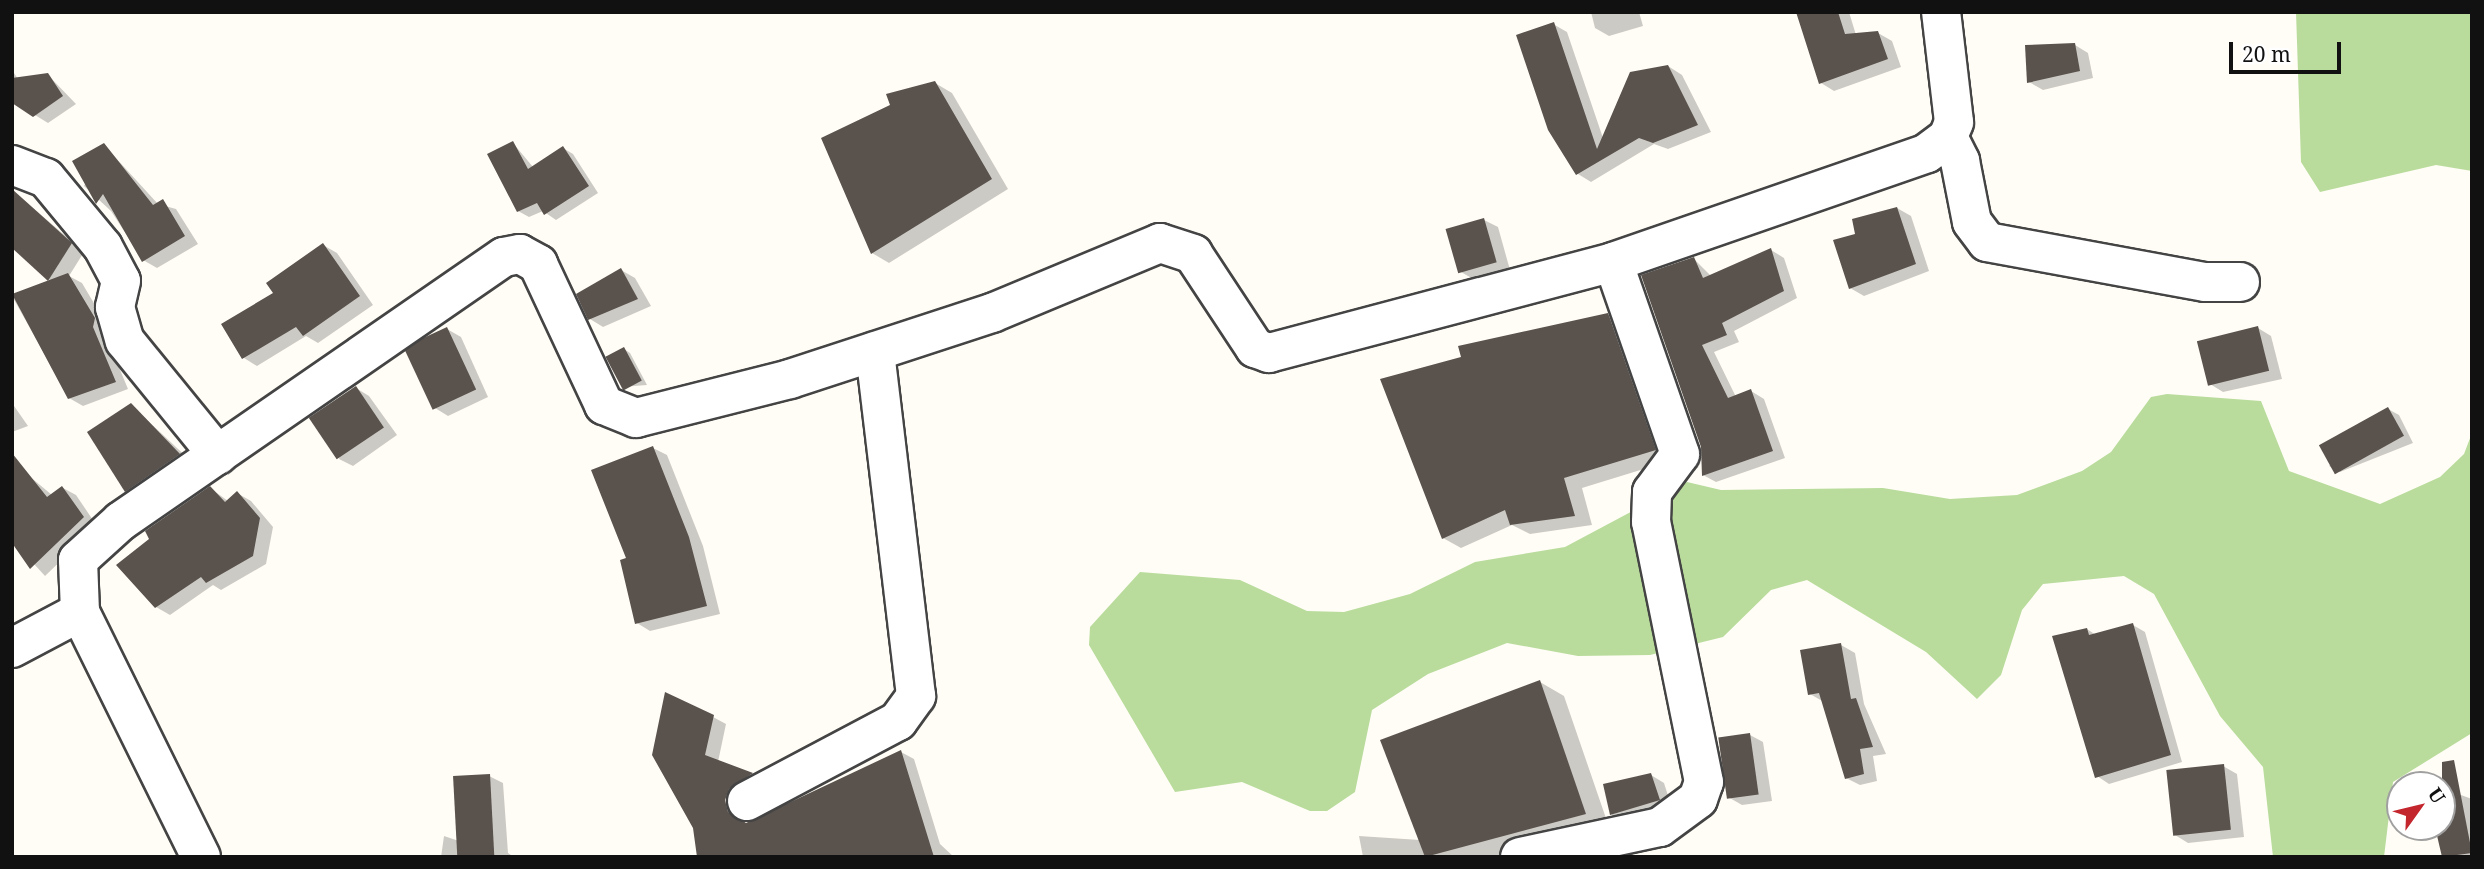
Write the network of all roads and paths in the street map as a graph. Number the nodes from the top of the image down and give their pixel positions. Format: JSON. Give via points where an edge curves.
{"nodes":[{"id":1,"x":1941,"y":12,"type":"edge"},
{"id":2,"x":1948,"y":137,"type":"junction"},
{"id":3,"x":12,"y":165,"type":"edge"},
{"id":4,"x":1613,"y":262,"type":"junction"},
{"id":5,"x":2240,"y":282,"type":"dead end"},
{"id":6,"x":875,"y":351,"type":"junction"},
{"id":7,"x":218,"y":456,"type":"junction"},
{"id":8,"x":80,"y":612,"type":"junction"},
{"id":9,"x":12,"y":648,"type":"edge"},
{"id":10,"x":747,"y":801,"type":"dead end"},
{"id":11,"x":201,"y":857,"type":"edge"},
{"id":12,"x":1520,"y":857,"type":"edge"}],
"edges":[{"from":1,"to":2,"type":"street","via":[[1955,102]]},
{"from":2,"to":4,"type":"street","via":[[1927,153]]},
{"from":2,"to":5,"type":"street","via":[[1960,161],[1972,222],[1987,242],[2205,282]]},
{"from":3,"to":7,"type":"street","via":[[47,178],[103,247],[121,281],[115,307],[129,349]]},
{"from":4,"to":6,"type":"street","via":[[1269,353],[1255,348],[1193,254],[1160,243],[992,313]]},
{"from":4,"to":12,"type":"street","via":[[1680,454],[1652,492],[1651,522],[1704,782],[1698,799],[1660,827]]},
{"from":6,"to":7,"type":"street","via":[[680,410],[624,416],[604,405],[547,276],[528,256],[511,254]]},
{"from":6,"to":10,"type":"street","via":[[916,696],[898,721]]},
{"from":7,"to":8,"type":"street","via":[[85,548],[74,573]]},
{"from":8,"to":9,"type":"street"},
{"from":8,"to":11,"type":"street"}]}
